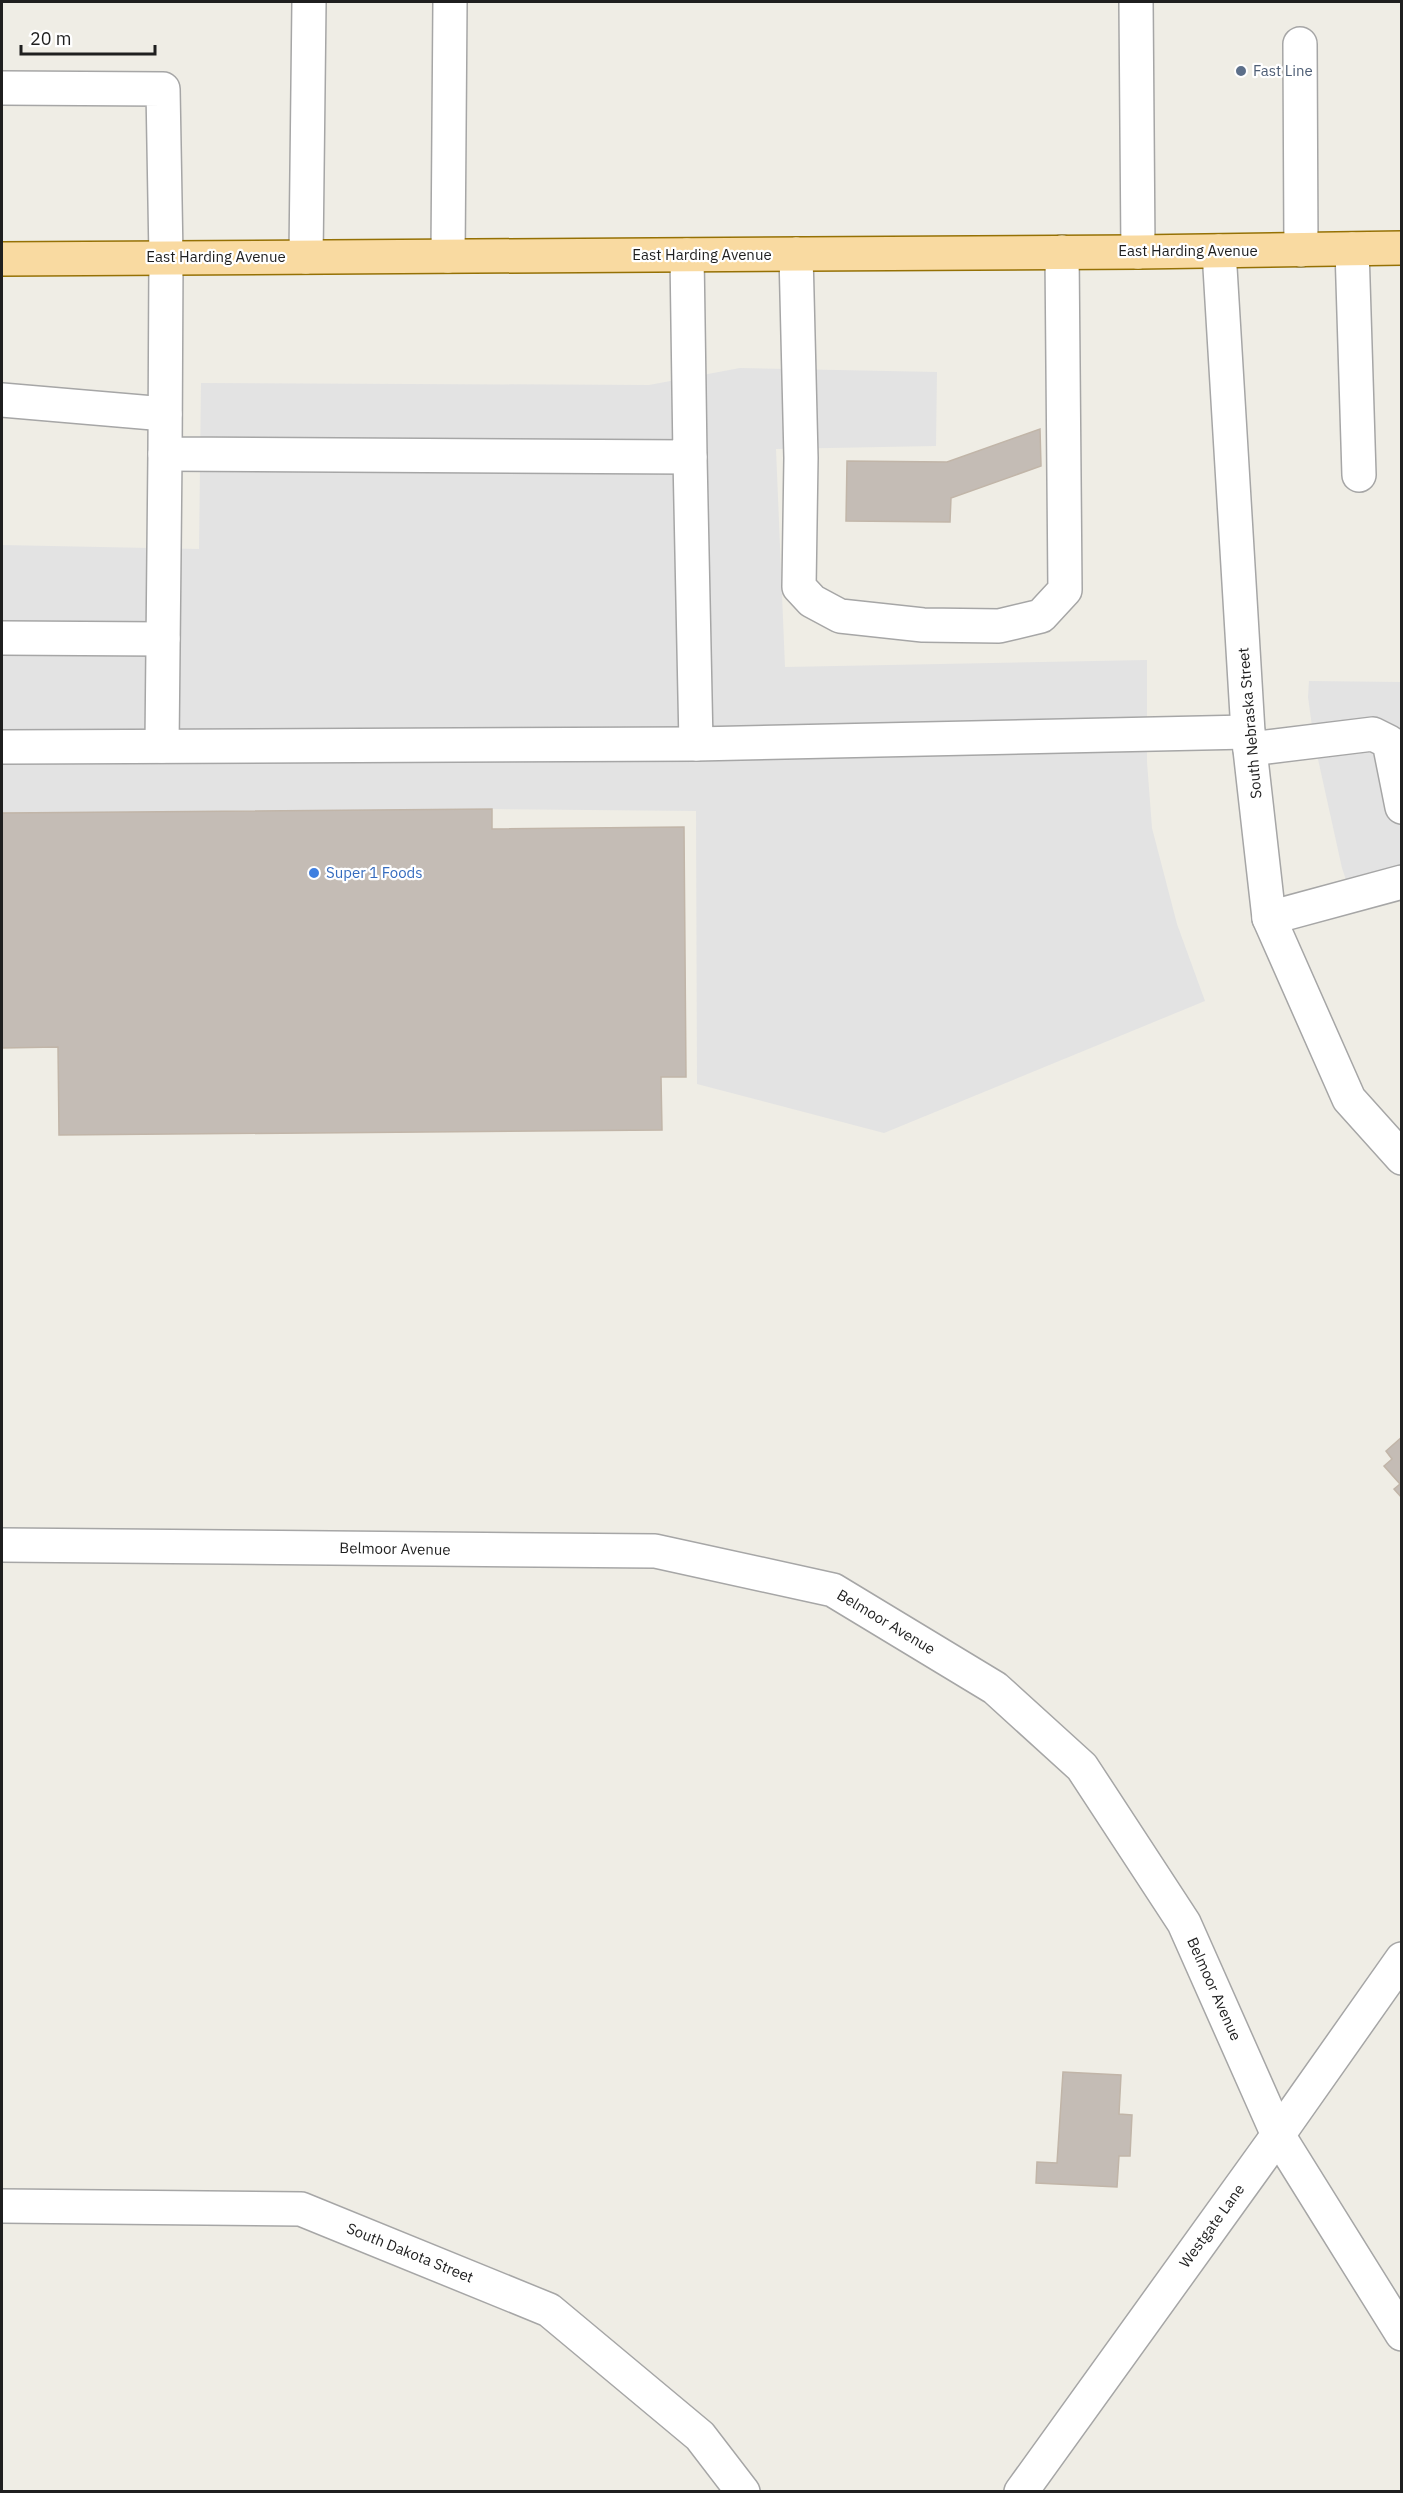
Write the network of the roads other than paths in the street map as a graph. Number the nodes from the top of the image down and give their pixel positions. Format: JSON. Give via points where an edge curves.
{"nodes":[{"id":1,"x":309,"y":2,"type":"edge"},
{"id":2,"x":450,"y":2,"type":"edge"},
{"id":3,"x":1136,"y":2,"type":"edge"},
{"id":4,"x":1300,"y":44,"type":"dead end"},
{"id":5,"x":2,"y":87,"type":"edge"},
{"id":6,"x":1401,"y":248,"type":"edge"},
{"id":7,"x":1352,"y":249,"type":"junction"},
{"id":8,"x":1301,"y":250,"type":"junction"},
{"id":9,"x":1219,"y":251,"type":"junction"},
{"id":10,"x":1062,"y":252,"type":"junction"},
{"id":11,"x":1138,"y":252,"type":"junction"},
{"id":12,"x":796,"y":254,"type":"junction"},
{"id":13,"x":687,"y":255,"type":"junction"},
{"id":14,"x":448,"y":256,"type":"junction"},
{"id":15,"x":166,"y":257,"type":"junction"},
{"id":16,"x":306,"y":257,"type":"junction"},
{"id":17,"x":2,"y":259,"type":"edge"},
{"id":18,"x":2,"y":400,"type":"edge"},
{"id":19,"x":165,"y":414,"type":"junction"},
{"id":20,"x":165,"y":454,"type":"junction"},
{"id":21,"x":690,"y":457,"type":"junction"},
{"id":22,"x":1359,"y":475,"type":"dead end"},
{"id":23,"x":2,"y":638,"type":"edge"},
{"id":24,"x":163,"y":639,"type":"junction"},
{"id":25,"x":1249,"y":741,"type":"junction"},
{"id":26,"x":696,"y":744,"type":"junction"},
{"id":27,"x":162,"y":746,"type":"junction"},
{"id":28,"x":2,"y":747,"type":"edge"},
{"id":29,"x":1401,"y":807,"type":"edge"},
{"id":30,"x":1401,"y":882,"type":"edge"},
{"id":31,"x":1269,"y":918,"type":"junction"},
{"id":32,"x":1401,"y":1158,"type":"edge"},
{"id":33,"x":2,"y":1545,"type":"edge"},
{"id":34,"x":1401,"y":1959,"type":"edge"},
{"id":35,"x":1278,"y":2135,"type":"junction"},
{"id":36,"x":2,"y":2206,"type":"edge"},
{"id":37,"x":1401,"y":2334,"type":"edge"},
{"id":38,"x":743,"y":2492,"type":"edge"},
{"id":39,"x":1021,"y":2492,"type":"edge"}],
"edges":[{"from":1,"to":16,"type":"street"},
{"from":2,"to":14,"type":"street"},
{"from":3,"to":11,"type":"street"},
{"from":4,"to":8,"type":"street"},
{"from":5,"to":15,"type":"street","via":[[163,89]]},
{"from":6,"to":7,"type":"main road","name":"East Harding Avenue"},
{"from":7,"to":8,"type":"main road","name":"East Harding Avenue"},
{"from":7,"to":22,"type":"street"},
{"from":8,"to":9,"type":"main road","name":"East Harding Avenue"},
{"from":9,"to":11,"type":"main road","name":"East Harding Avenue"},
{"from":9,"to":25,"type":"street","name":"South Nebraska Street"},
{"from":10,"to":11,"type":"main road","name":"East Harding Avenue"},
{"from":10,"to":12,"type":"main road","name":"East Harding Avenue"},
{"from":10,"to":12,"type":"street","via":[[1065,590],[1041,616],[999,626],[923,625],[840,616],[812,601],[799,587],[801,458]]},
{"from":12,"to":13,"type":"main road","name":"East Harding Avenue"},
{"from":13,"to":14,"type":"main road","name":"East Harding Avenue"},
{"from":13,"to":21,"type":"street"},
{"from":14,"to":16,"type":"main road","name":"East Harding Avenue"},
{"from":15,"to":16,"type":"main road","name":"East Harding Avenue"},
{"from":15,"to":17,"type":"main road","name":"East Harding Avenue"},
{"from":15,"to":19,"type":"street"},
{"from":18,"to":19,"type":"street"},
{"from":19,"to":20,"type":"street"},
{"from":20,"to":21,"type":"street"},
{"from":20,"to":24,"type":"street"},
{"from":21,"to":26,"type":"street"},
{"from":23,"to":24,"type":"street"},
{"from":24,"to":27,"type":"street"},
{"from":25,"to":26,"type":"street"},
{"from":25,"to":29,"type":"street","via":[[1373,734],[1389,742]]},
{"from":25,"to":31,"type":"street","name":"South Nebraska Street"},
{"from":26,"to":27,"type":"street"},
{"from":27,"to":28,"type":"street"},
{"from":30,"to":31,"type":"street"},
{"from":31,"to":32,"type":"street","name":"South Nebraska Street","via":[[1349,1099]]},
{"from":33,"to":35,"type":"street","name":"Belmoor Avenue","via":[[655,1551],[832,1590],[996,1688],[1082,1767],[1184,1923]]},
{"from":34,"to":35,"type":"street","name":"Westgate Lane"},
{"from":35,"to":37,"type":"street","name":"Belmoor Avenue"},
{"from":35,"to":39,"type":"street","name":"Westgate Lane"},
{"from":36,"to":38,"type":"street","name":"South Dakota Street","via":[[301,2209],[549,2310],[700,2436]]}]}
